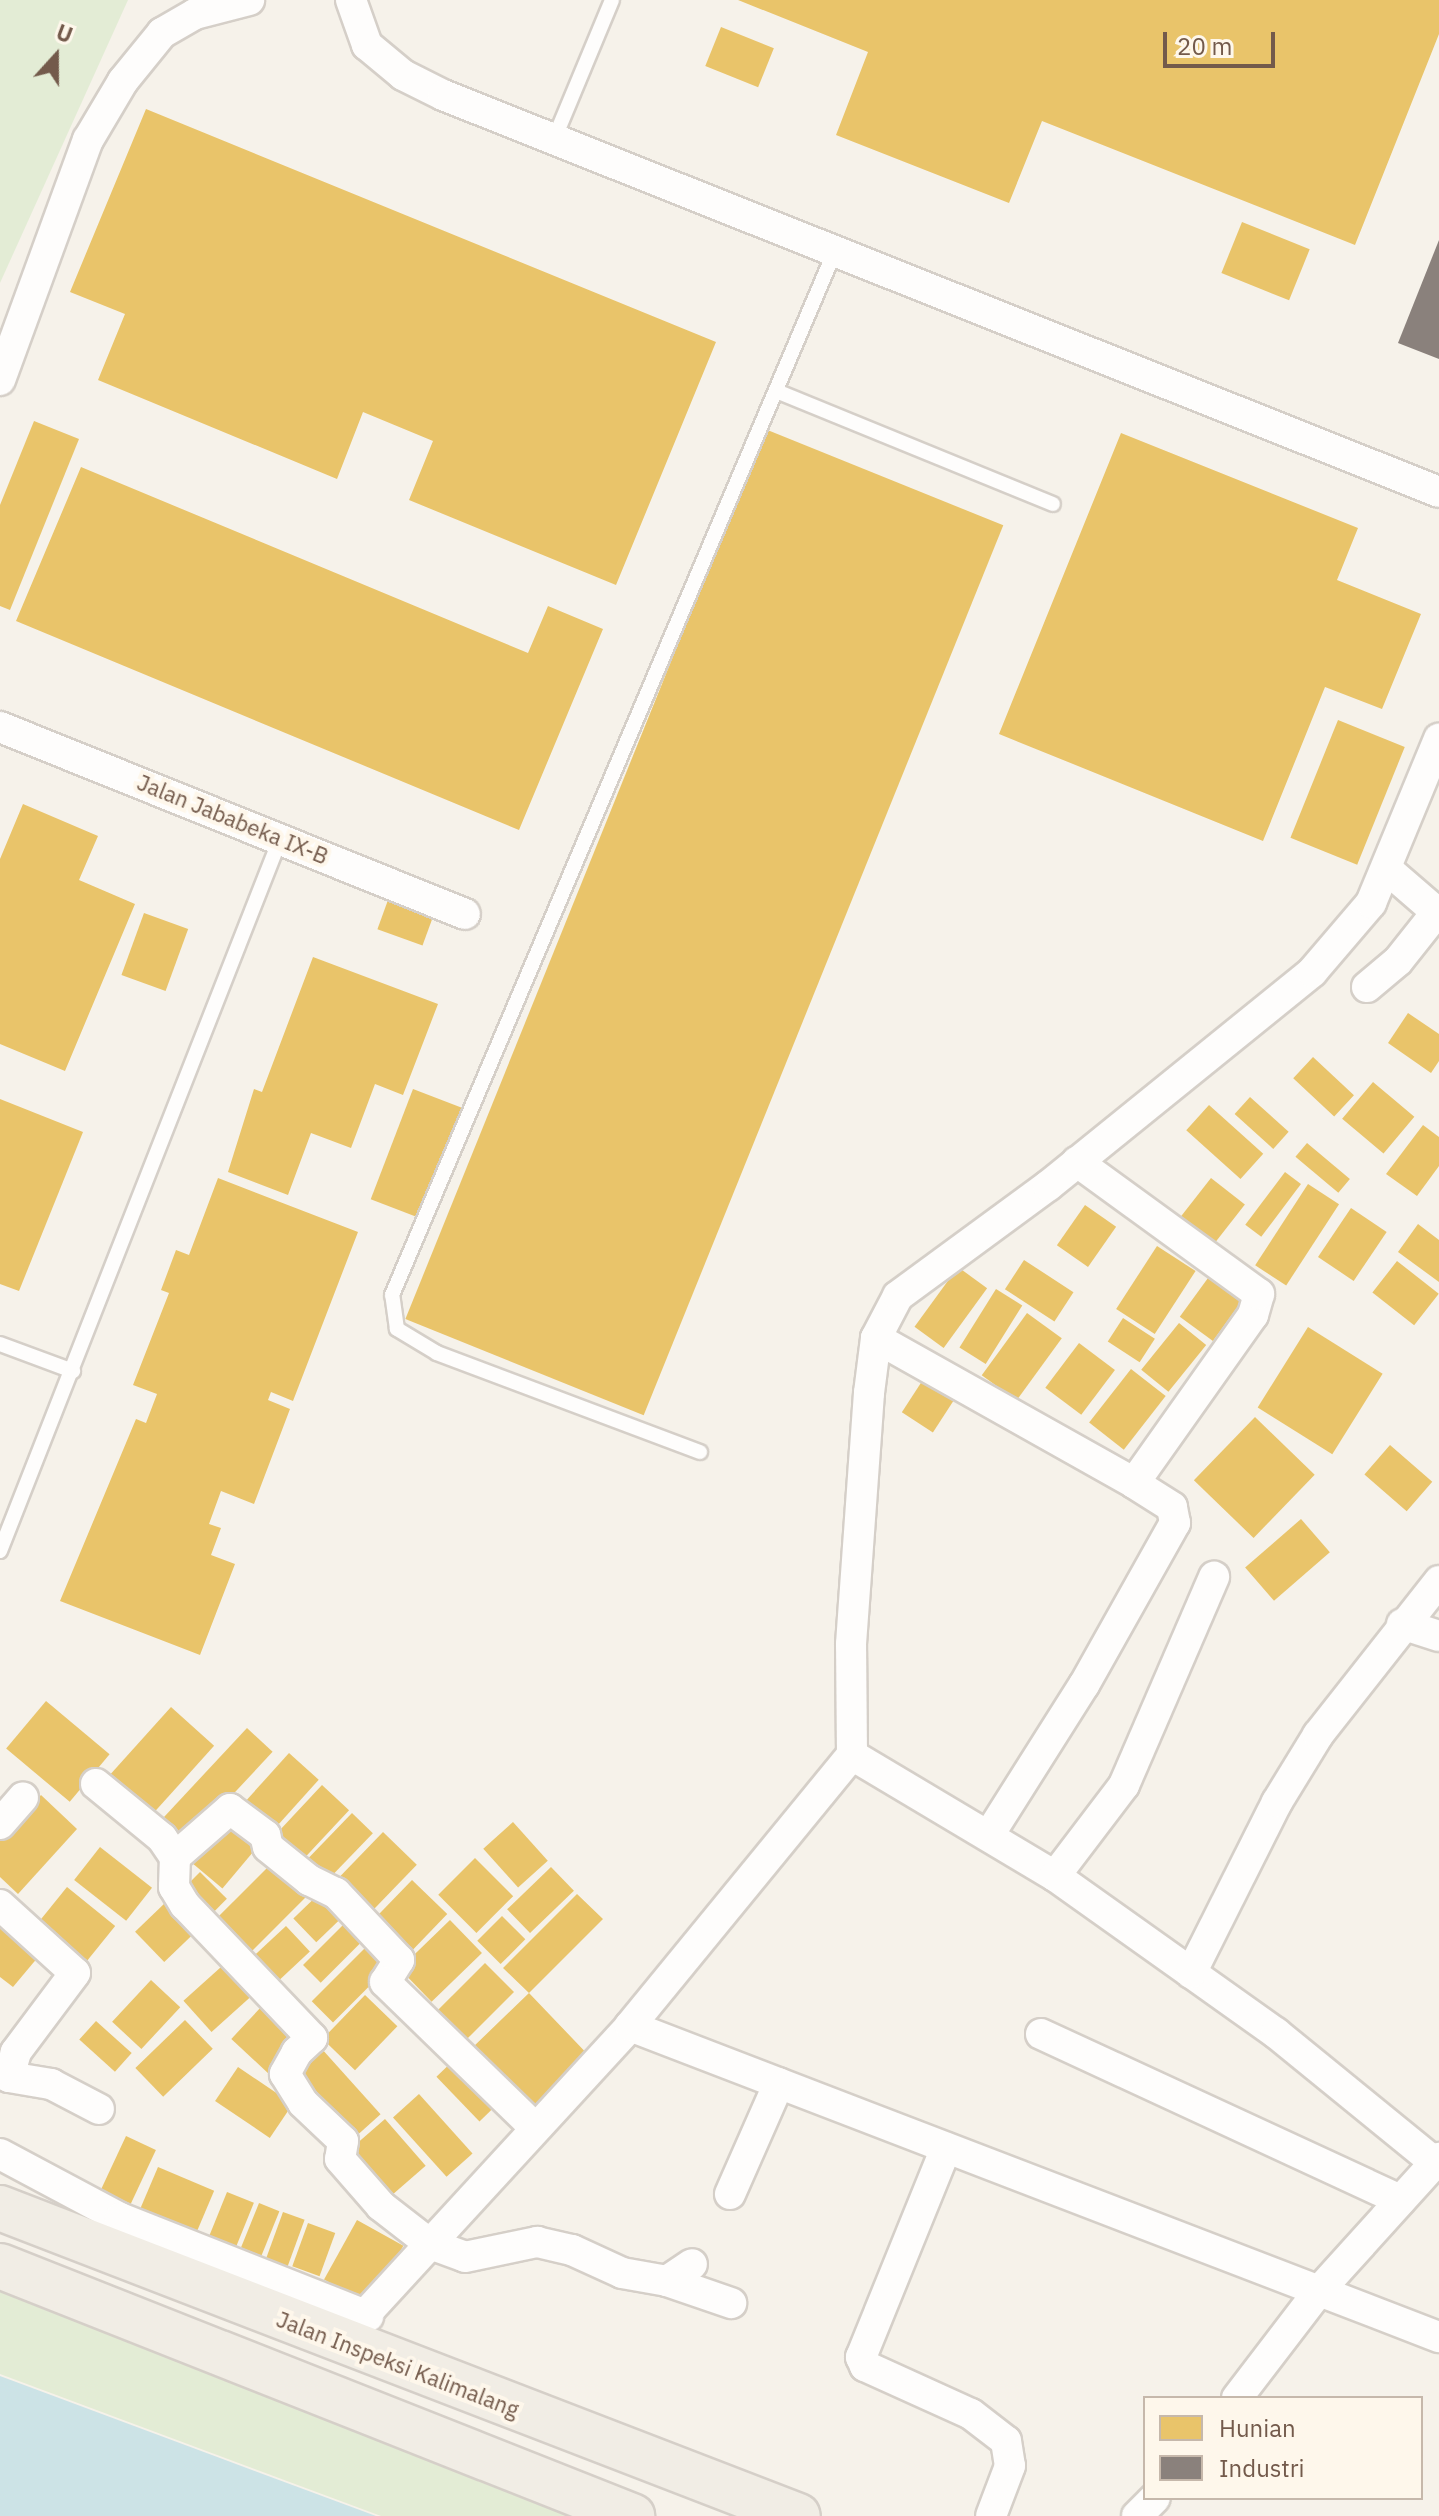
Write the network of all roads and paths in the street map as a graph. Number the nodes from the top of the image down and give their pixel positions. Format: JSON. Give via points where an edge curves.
{"nodes":[{"id":1,"x":249,"y":0,"type":"edge"},
{"id":2,"x":351,"y":0,"type":"edge"},
{"id":3,"x":612,"y":0,"type":"edge"},
{"id":4,"x":555,"y":137,"type":"junction"},
{"id":5,"x":835,"y":250,"type":"junction"},
{"id":6,"x":0,"y":380,"type":"edge"},
{"id":7,"x":776,"y":391,"type":"junction"},
{"id":8,"x":1439,"y":492,"type":"edge"},
{"id":9,"x":1053,"y":504,"type":"dead end"},
{"id":10,"x":0,"y":727,"type":"edge"},
{"id":11,"x":1439,"y":739,"type":"edge"},
{"id":12,"x":281,"y":837,"type":"junction"},
{"id":13,"x":1388,"y":870,"type":"junction"},
{"id":14,"x":465,"y":914,"type":"dead end"},
{"id":15,"x":1438,"y":914,"type":"edge"},
{"id":16,"x":1367,"y":987,"type":"dead end"},
{"id":17,"x":1077,"y":1162,"type":"junction"},
{"id":18,"x":876,"y":1338,"type":"junction"},
{"id":19,"x":0,"y":1344,"type":"edge"},
{"id":20,"x":73,"y":1371,"type":"junction"},
{"id":21,"x":700,"y":1452,"type":"dead end"},
{"id":22,"x":1134,"y":1483,"type":"junction"},
{"id":23,"x":0,"y":1551,"type":"edge"},
{"id":24,"x":1214,"y":1577,"type":"dead end"},
{"id":25,"x":1439,"y":1581,"type":"edge"},
{"id":26,"x":1402,"y":1624,"type":"junction"},
{"id":27,"x":1439,"y":1636,"type":"edge"},
{"id":28,"x":852,"y":1755,"type":"junction"},
{"id":29,"x":96,"y":1784,"type":"dead end"},
{"id":30,"x":23,"y":1798,"type":"dead end"},
{"id":31,"x":0,"y":1824,"type":"edge"},
{"id":32,"x":989,"y":1835,"type":"junction"},
{"id":33,"x":175,"y":1857,"type":"junction"},
{"id":34,"x":1055,"y":1876,"type":"junction"},
{"id":35,"x":0,"y":1905,"type":"edge"},
{"id":36,"x":1191,"y":1973,"type":"junction"},
{"id":37,"x":630,"y":2026,"type":"junction"},
{"id":38,"x":1041,"y":2034,"type":"dead end"},
{"id":39,"x":3,"y":2077,"type":"edge"},
{"id":40,"x":779,"y":2083,"type":"junction"},
{"id":41,"x":99,"y":2109,"type":"dead end"},
{"id":42,"x":533,"y":2126,"type":"junction"},
{"id":43,"x":946,"y":2148,"type":"junction"},
{"id":44,"x":0,"y":2154,"type":"edge"},
{"id":45,"x":1436,"y":2160,"type":"edge"},
{"id":46,"x":730,"y":2194,"type":"dead end"},
{"id":47,"x":1400,"y":2200,"type":"junction"},
{"id":48,"x":0,"y":2208,"type":"edge"},
{"id":49,"x":430,"y":2244,"type":"junction"},
{"id":50,"x":692,"y":2264,"type":"dead end"},
{"id":51,"x":0,"y":2266,"type":"edge"},
{"id":52,"x":667,"y":2281,"type":"junction"},
{"id":53,"x":1318,"y":2292,"type":"junction"},
{"id":54,"x":731,"y":2303,"type":"dead end"},
{"id":55,"x":354,"y":2329,"type":"junction"},
{"id":56,"x":1439,"y":2337,"type":"edge"},
{"id":57,"x":1239,"y":2396,"type":"edge"},
{"id":58,"x":1153,"y":2500,"type":"edge"},
{"id":59,"x":632,"y":2516,"type":"edge"},
{"id":60,"x":798,"y":2516,"type":"edge"},
{"id":61,"x":991,"y":2516,"type":"edge"},
{"id":62,"x":1137,"y":2516,"type":"edge"}],
"edges":[{"from":1,"to":6,"type":"street","via":[[195,14],[162,33],[123,81],[88,140]]},
{"from":2,"to":4,"type":"street","via":[[367,45],[403,75]]},
{"from":3,"to":4,"type":"lane"},
{"from":4,"to":5,"type":"street"},
{"from":5,"to":7,"type":"lane"},
{"from":5,"to":8,"type":"street"},
{"from":7,"to":9,"type":"lane"},
{"from":7,"to":21,"type":"lane","via":[[392,1295],[397,1329],[437,1353]]},
{"from":10,"to":12,"type":"street","name":"Jalan Jababeka IX-B"},
{"from":11,"to":13,"type":"street"},
{"from":12,"to":14,"type":"street","name":"Jalan Jababeka IX-B"},
{"from":12,"to":20,"type":"lane"},
{"from":13,"to":15,"type":"street"},
{"from":13,"to":17,"type":"street","via":[[1371,903],[1312,972]]},
{"from":15,"to":16,"type":"street","via":[[1398,961]]},
{"from":17,"to":18,"type":"street","via":[[912,1282],[898,1296]]},
{"from":17,"to":22,"type":"street","via":[[1259,1294],[1253,1315]]},
{"from":18,"to":22,"type":"street"},
{"from":18,"to":28,"type":"street","via":[[857,1521]]},
{"from":19,"to":20,"type":"lane"},
{"from":20,"to":23,"type":"lane"},
{"from":22,"to":32,"type":"street","via":[[1172,1507],[1175,1523],[1084,1685]]},
{"from":24,"to":34,"type":"street","via":[[1124,1785]]},
{"from":25,"to":26,"type":"street"},
{"from":26,"to":27,"type":"street"},
{"from":26,"to":36,"type":"street","via":[[1343,1698],[1285,1789]]},
{"from":28,"to":32,"type":"street"},
{"from":28,"to":37,"type":"street"},
{"from":29,"to":33,"type":"street","via":[[162,1838]]},
{"from":30,"to":31,"type":"street"},
{"from":32,"to":34,"type":"street"},
{"from":33,"to":42,"type":"street","via":[[230,1809],[265,1835],[268,1847],[309,1880],[336,1893],[399,1960],[385,1982]]},
{"from":33,"to":49,"type":"street","via":[[174,1887],[185,1905],[312,2038],[285,2074],[303,2103],[343,2141],[340,2159],[381,2206]]},
{"from":34,"to":36,"type":"street"},
{"from":35,"to":39,"type":"street","via":[[75,1973]]},
{"from":36,"to":45,"type":"street"},
{"from":37,"to":40,"type":"street"},
{"from":37,"to":42,"type":"street"},
{"from":38,"to":47,"type":"street"},
{"from":39,"to":41,"type":"street","via":[[51,2084]]},
{"from":40,"to":43,"type":"street"},
{"from":40,"to":46,"type":"street"},
{"from":42,"to":49,"type":"street"},
{"from":43,"to":53,"type":"street"},
{"from":43,"to":61,"type":"street","via":[[861,2357],[865,2366],[971,2414],[1006,2441],[1010,2466]]},
{"from":44,"to":55,"type":"street","via":[[120,2218]]},
{"from":45,"to":47,"type":"street"},
{"from":47,"to":53,"type":"street"},
{"from":48,"to":55,"type":"main road","name":"Jalan Inspeksi Kalimalang"},
{"from":49,"to":52,"type":"street","via":[[465,2257],[537,2242],[572,2250],[622,2273]]},
{"from":49,"to":55,"type":"street"},
{"from":50,"to":52,"type":"street"},
{"from":51,"to":59,"type":"main road"},
{"from":52,"to":54,"type":"street"},
{"from":53,"to":56,"type":"street"},
{"from":53,"to":57,"type":"street"},
{"from":55,"to":60,"type":"main road","name":"Jalan Inspeksi Kalimalang"},
{"from":58,"to":62,"type":"street"}]}
